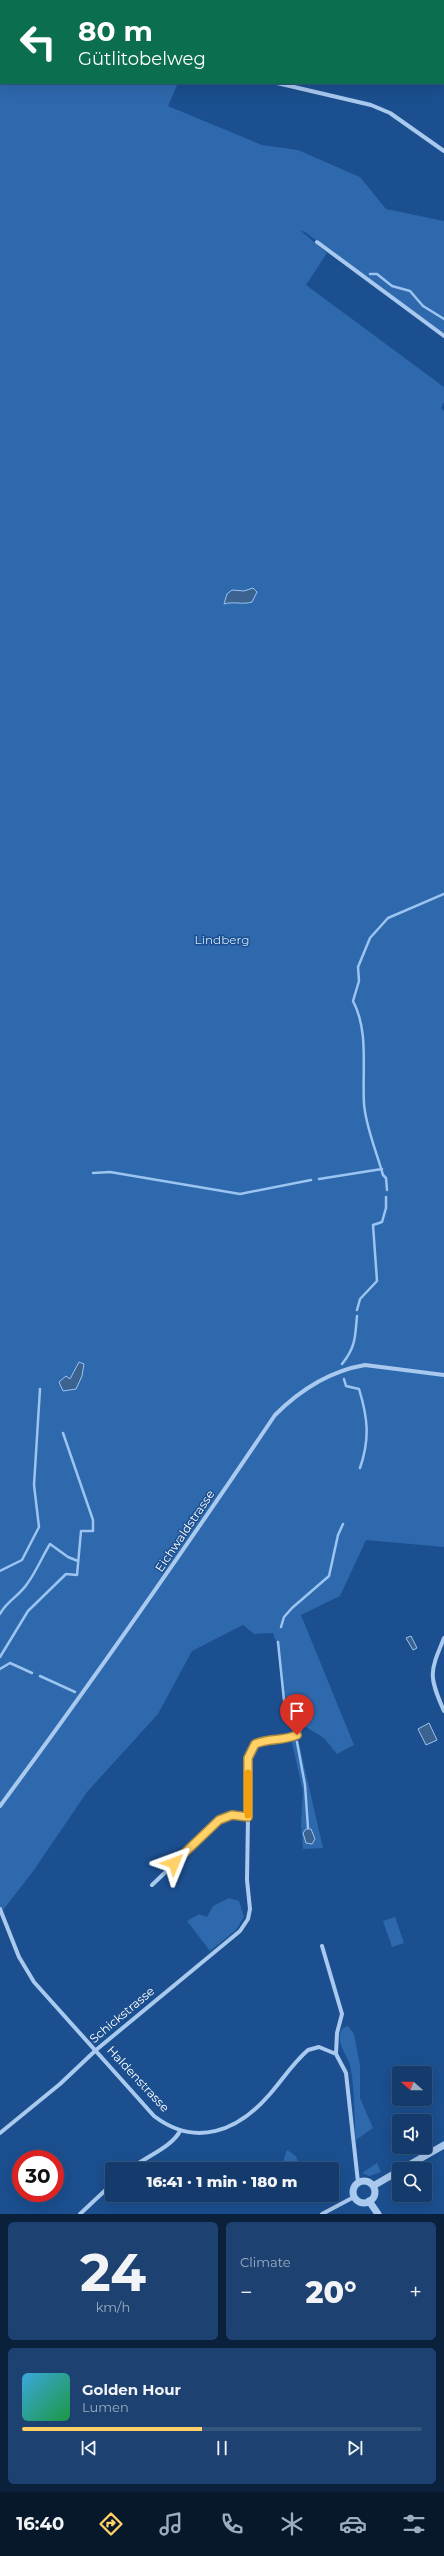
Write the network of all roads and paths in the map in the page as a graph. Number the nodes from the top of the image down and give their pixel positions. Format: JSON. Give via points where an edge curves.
{"nodes":[{"id":1,"x":281,"y":84,"type":"edge"},
{"id":2,"x":444,"y":151,"type":"edge"},
{"id":3,"x":317,"y":242,"type":"dead end"},
{"id":4,"x":444,"y":336,"type":"edge"},
{"id":5,"x":444,"y":1375,"type":"edge"},
{"id":6,"x":444,"y":1638,"type":"edge"},
{"id":7,"x":444,"y":1711,"type":"edge"},
{"id":8,"x":302,"y":1720,"type":"dead end"},
{"id":9,"x":0,"y":1806,"type":"edge"},
{"id":10,"x":248,"y":1817,"type":"junction"},
{"id":11,"x":152,"y":1885,"type":"dead end"},
{"id":12,"x":0,"y":1909,"type":"edge"},
{"id":13,"x":322,"y":1946,"type":"dead end"},
{"id":14,"x":96,"y":2050,"type":"junction"},
{"id":15,"x":336,"y":2054,"type":"junction"},
{"id":16,"x":180,"y":2131,"type":"junction"},
{"id":17,"x":0,"y":2133,"type":"edge"},
{"id":18,"x":444,"y":2145,"type":"edge"},
{"id":19,"x":140,"y":2162,"type":"edge"},
{"id":20,"x":414,"y":2162,"type":"edge"},
{"id":21,"x":392,"y":2175,"type":"edge"},
{"id":22,"x":358,"y":2182,"type":"junction"},
{"id":23,"x":373,"y":2186,"type":"junction"},
{"id":24,"x":105,"y":2191,"type":"edge"},
{"id":25,"x":354,"y":2197,"type":"junction"},
{"id":26,"x":369,"y":2202,"type":"junction"},
{"id":27,"x":80,"y":2214,"type":"edge"},
{"id":28,"x":322,"y":2214,"type":"edge"},
{"id":29,"x":378,"y":2214,"type":"edge"}],
"edges":[{"from":1,"to":2,"type":"street","via":[[370,105],[390,113]]},
{"from":3,"to":4,"type":"street"},
{"from":5,"to":9,"type":"street","name":"Eichwaldstrasse","via":[[366,1365],[321,1380],[294,1396],[275,1415],[166,1577]]},
{"from":6,"to":7,"type":"street","via":[[431,1672],[435,1692]]},
{"from":8,"to":10,"type":"street","via":[[302,1727],[297,1735],[286,1739],[266,1739],[255,1744],[251,1750],[248,1758]]},
{"from":10,"to":11,"type":"street","via":[[232,1815],[219,1820]]},
{"from":10,"to":14,"type":"street","name":"Schickstrasse","via":[[248,1919],[240,1931]]},
{"from":12,"to":14,"type":"street","name":"Haldenstrasse","via":[[19,1957],[34,1982]]},
{"from":13,"to":15,"type":"street","via":[[342,2014],[337,2033]]},
{"from":14,"to":16,"type":"street","name":"Haldenstrasse","via":[[154,2116]]},
{"from":14,"to":17,"type":"street","name":"Schickstrasse","via":[[60,2084]]},
{"from":15,"to":16,"type":"street","name":"Haldenstrasse","via":[[319,2047],[308,2050],[258,2107],[235,2123],[204,2133]]},
{"from":15,"to":22,"type":"street","via":[[346,2073]]},
{"from":16,"to":19,"type":"street","via":[[174,2141]]},
{"from":18,"to":20,"type":"street"},
{"from":21,"to":23,"type":"street"},
{"from":22,"to":23,"type":"street","via":[[368,2182]]},
{"from":22,"to":25,"type":"street","via":[[353,2190]]},
{"from":23,"to":26,"type":"street","via":[[374,2193]]},
{"from":24,"to":27,"type":"street"},
{"from":25,"to":26,"type":"street","via":[[362,2203]]},
{"from":25,"to":28,"type":"street"},
{"from":26,"to":29,"type":"street"}]}
